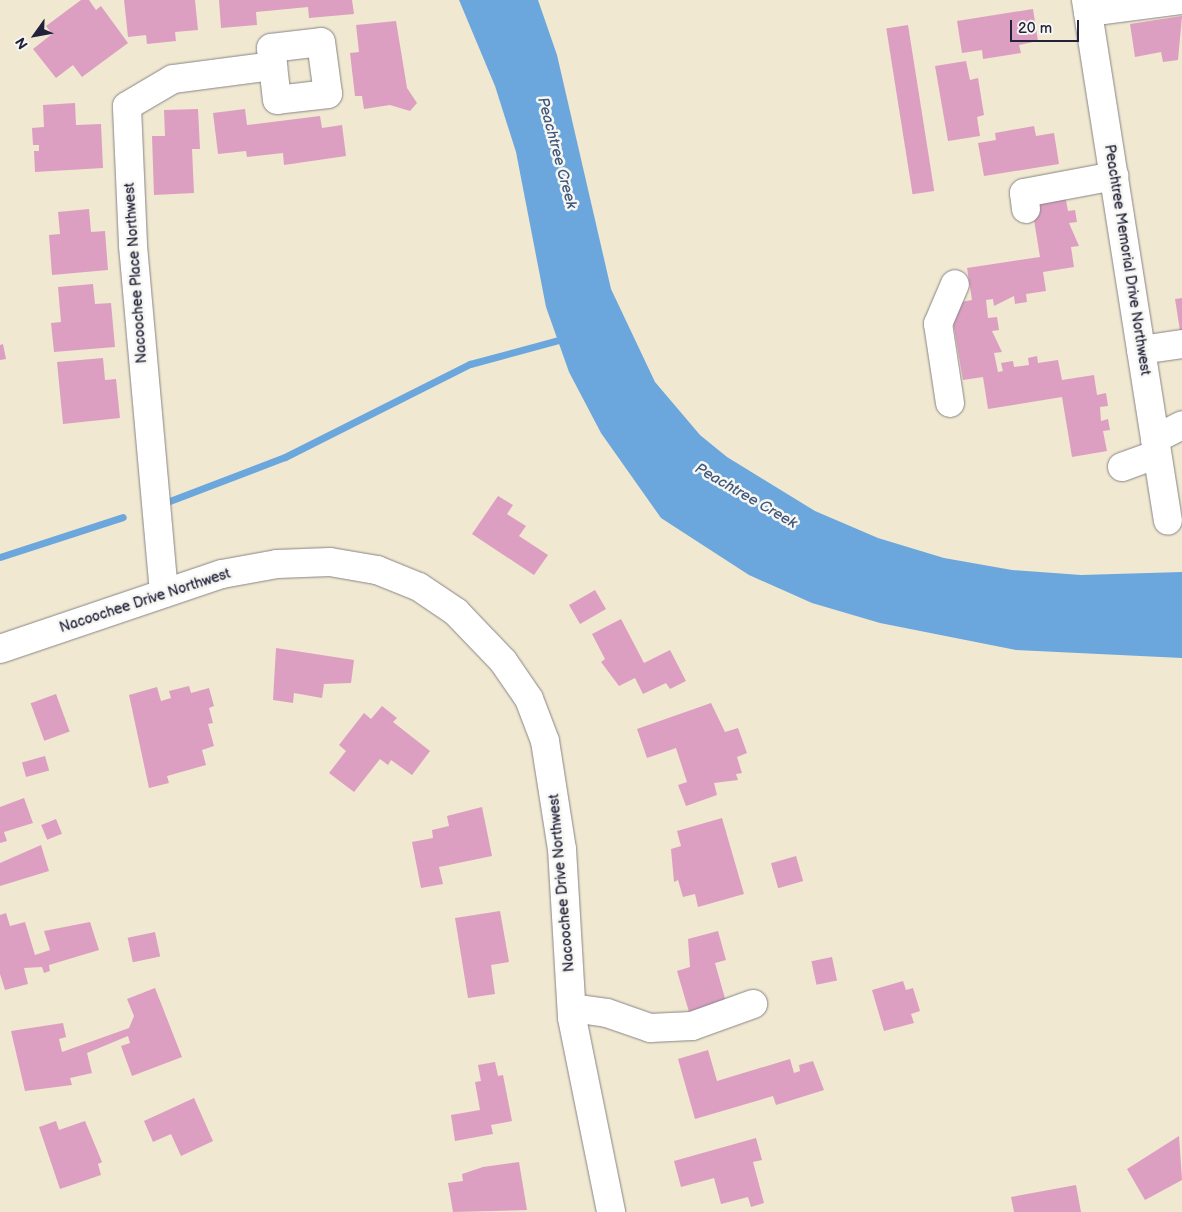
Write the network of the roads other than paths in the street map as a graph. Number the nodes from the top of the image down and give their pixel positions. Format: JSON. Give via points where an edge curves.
{"nodes":[{"id":1,"x":1182,"y":0,"type":"edge"},
{"id":2,"x":1087,"y":6,"type":"edge"},
{"id":3,"x":273,"y":66,"type":"dead end"},
{"id":4,"x":1114,"y":176,"type":"junction"},
{"id":5,"x":1026,"y":209,"type":"dead end"},
{"id":6,"x":955,"y":284,"type":"dead end"},
{"id":7,"x":1182,"y":344,"type":"edge"},
{"id":8,"x":1141,"y":350,"type":"junction"},
{"id":9,"x":950,"y":403,"type":"dead end"},
{"id":10,"x":1182,"y":425,"type":"edge"},
{"id":11,"x":1182,"y":443,"type":"edge"},
{"id":12,"x":1156,"y":446,"type":"junction"},
{"id":13,"x":1122,"y":467,"type":"dead end"},
{"id":14,"x":1168,"y":521,"type":"dead end"},
{"id":15,"x":164,"y":593,"type":"junction"},
{"id":16,"x":0,"y":649,"type":"edge"},
{"id":17,"x":753,"y":1004,"type":"dead end"},
{"id":18,"x":572,"y":1008,"type":"junction"},
{"id":19,"x":611,"y":1212,"type":"edge"}],
"edges":[{"from":1,"to":2,"type":"street"},
{"from":2,"to":4,"type":"street","name":"Peachtree Memorial Drive Northwest"},
{"from":3,"to":15,"type":"street","name":"Nacoochee Place Northwest","via":[[173,79],[127,106],[133,245]]},
{"from":4,"to":5,"type":"street","via":[[1024,193]]},
{"from":4,"to":8,"type":"street","name":"Peachtree Memorial Drive Northwest"},
{"from":6,"to":9,"type":"street","via":[[938,324]]},
{"from":7,"to":8,"type":"street"},
{"from":8,"to":12,"type":"street","name":"Peachtree Memorial Drive Northwest"},
{"from":10,"to":12,"type":"street"},
{"from":11,"to":12,"type":"street"},
{"from":12,"to":13,"type":"street"},
{"from":12,"to":14,"type":"street","name":"Peachtree Memorial Drive Northwest"},
{"from":15,"to":16,"type":"street","name":"Nacoochee Drive Northwest"},
{"from":15,"to":18,"type":"street","name":"Nacoochee Drive Northwest","via":[[222,574],[330,562],[377,570],[419,587],[456,612],[503,661],[529,699],[545,741],[562,849]]},
{"from":17,"to":18,"type":"street","via":[[692,1026],[650,1028],[607,1013]]},
{"from":18,"to":19,"type":"street","name":"Nacoochee Drive Northwest"}]}
